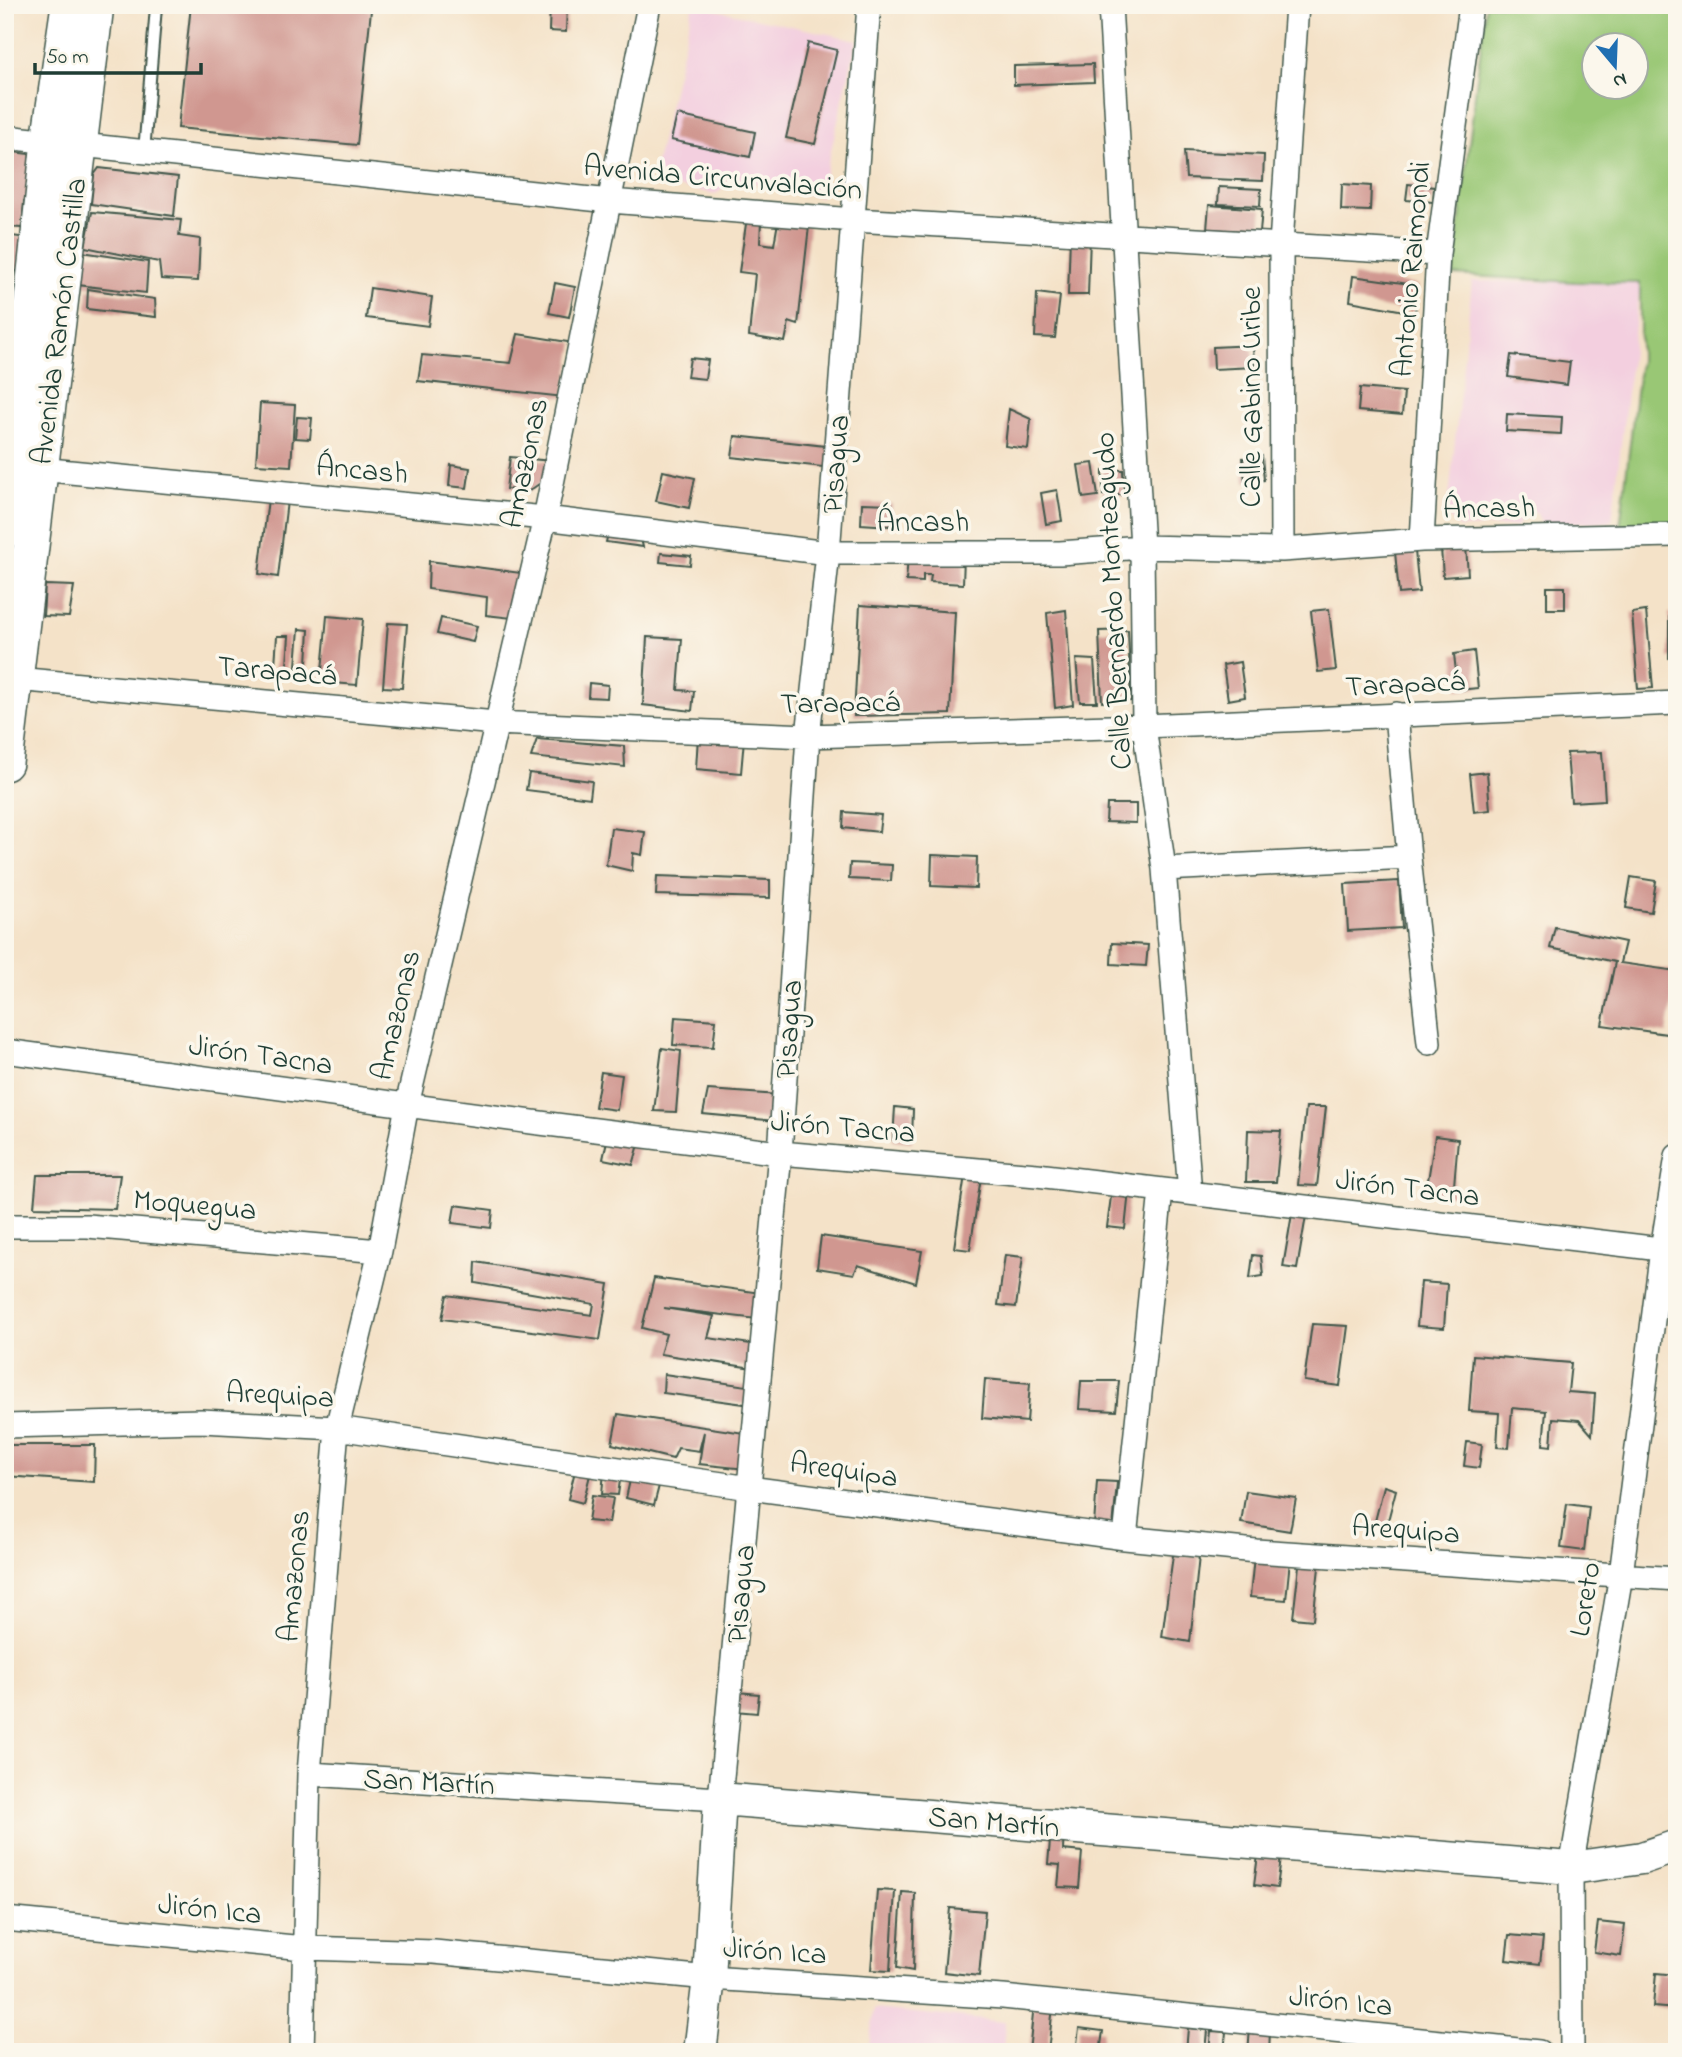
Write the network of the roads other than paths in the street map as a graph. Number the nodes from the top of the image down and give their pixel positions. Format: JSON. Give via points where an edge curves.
{"nodes":[{"id":1,"x":69,"y":5,"type":"edge"},
{"id":2,"x":96,"y":5,"type":"edge"},
{"id":3,"x":649,"y":5,"type":"edge"},
{"id":4,"x":869,"y":5,"type":"edge"},
{"id":5,"x":1110,"y":5,"type":"edge"},
{"id":6,"x":1297,"y":5,"type":"edge"},
{"id":7,"x":1471,"y":5,"type":"edge"},
{"id":8,"x":156,"y":7,"type":"edge"},
{"id":9,"x":5,"y":137,"type":"edge"},
{"id":10,"x":64,"y":144,"type":"junction"},
{"id":11,"x":145,"y":152,"type":"junction"},
{"id":12,"x":610,"y":201,"type":"junction"},
{"id":13,"x":854,"y":220,"type":"junction"},
{"id":14,"x":1125,"y":236,"type":"junction"},
{"id":15,"x":1281,"y":244,"type":"junction"},
{"id":16,"x":1438,"y":254,"type":"junction"},
{"id":17,"x":34,"y":292,"type":"edge"},
{"id":18,"x":19,"y":467,"type":"edge"},
{"id":19,"x":545,"y":518,"type":"junction"},
{"id":20,"x":5,"y":527,"type":"edge"},
{"id":21,"x":1677,"y":535,"type":"edge"},
{"id":22,"x":1422,"y":540,"type":"junction"},
{"id":23,"x":1142,"y":547,"type":"junction"},
{"id":24,"x":1282,"y":550,"type":"junction"},
{"id":25,"x":828,"y":553,"type":"junction"},
{"id":26,"x":10,"y":678,"type":"edge"},
{"id":27,"x":1677,"y":703,"type":"edge"},
{"id":28,"x":1396,"y":714,"type":"junction"},
{"id":29,"x":496,"y":723,"type":"junction"},
{"id":30,"x":1144,"y":726,"type":"junction"},
{"id":31,"x":808,"y":736,"type":"junction"},
{"id":32,"x":5,"y":763,"type":"edge"},
{"id":33,"x":1409,"y":857,"type":"junction"},
{"id":34,"x":1164,"y":869,"type":"junction"},
{"id":35,"x":1429,"y":1043,"type":"dead end"},
{"id":36,"x":5,"y":1051,"type":"edge"},
{"id":37,"x":407,"y":1105,"type":"junction"},
{"id":38,"x":780,"y":1153,"type":"junction"},
{"id":39,"x":1677,"y":1156,"type":"edge"},
{"id":40,"x":1161,"y":1191,"type":"junction"},
{"id":41,"x":1190,"y":1193,"type":"junction"},
{"id":42,"x":5,"y":1226,"type":"edge"},
{"id":43,"x":1670,"y":1250,"type":"edge"},
{"id":44,"x":380,"y":1251,"type":"junction"},
{"id":45,"x":5,"y":1426,"type":"edge"},
{"id":46,"x":337,"y":1428,"type":"junction"},
{"id":47,"x":750,"y":1488,"type":"junction"},
{"id":48,"x":1125,"y":1538,"type":"junction"},
{"id":49,"x":1621,"y":1575,"type":"junction"},
{"id":50,"x":1677,"y":1579,"type":"edge"},
{"id":51,"x":309,"y":1774,"type":"junction"},
{"id":52,"x":720,"y":1799,"type":"junction"},
{"id":53,"x":1677,"y":1846,"type":"edge"},
{"id":54,"x":1571,"y":1868,"type":"junction"},
{"id":55,"x":5,"y":1919,"type":"edge"},
{"id":56,"x":304,"y":1948,"type":"junction"},
{"id":57,"x":709,"y":1978,"type":"junction"},
{"id":58,"x":302,"y":2052,"type":"edge"},
{"id":59,"x":700,"y":2052,"type":"edge"},
{"id":60,"x":1539,"y":2052,"type":"edge"},
{"id":61,"x":1572,"y":2052,"type":"edge"}],
"edges":[{"from":1,"to":10,"type":"main road","name":"Avenida Ramón Castilla"},
{"from":2,"to":10,"type":"main road","name":"Avenida Ramón Castilla"},
{"from":3,"to":12,"type":"street","name":"Amazonas"},
{"from":4,"to":13,"type":"street","name":"Pisagua"},
{"from":5,"to":14,"type":"street","name":"Calle Bernardo Monteagudo"},
{"from":6,"to":15,"type":"street","name":"Calle Gabino Uribe"},
{"from":7,"to":16,"type":"street","name":"Antonio Raimondi"},
{"from":8,"to":11,"type":"lane"},
{"from":9,"to":10,"type":"street","name":"Avenida Circunvalación"},
{"from":10,"to":11,"type":"street","name":"Avenida Circunvalación"},
{"from":10,"to":17,"type":"main road","name":"Avenida Ramón Castilla"},
{"from":11,"to":12,"type":"street","name":"Avenida Circunvalación"},
{"from":12,"to":13,"type":"street","name":"Avenida Circunvalación"},
{"from":12,"to":19,"type":"street","name":"Amazonas"},
{"from":13,"to":14,"type":"street","name":"Avenida Circunvalación"},
{"from":13,"to":25,"type":"street","name":"Pisagua"},
{"from":14,"to":15,"type":"street","name":"Avenida Circunvalación"},
{"from":14,"to":23,"type":"street","name":"Calle Bernardo Monteagudo"},
{"from":15,"to":16,"type":"street","name":"Avenida Circunvalación"},
{"from":15,"to":24,"type":"street","name":"Calle Gabino Uribe"},
{"from":16,"to":22,"type":"street","name":"Antonio Raimondi"},
{"from":17,"to":18,"type":"main road","name":"Avenida Ramón Castilla"},
{"from":18,"to":19,"type":"street","name":"Áncash"},
{"from":18,"to":20,"type":"main road","name":"Avenida Ramón Castilla"},
{"from":18,"to":26,"type":"main road","name":"Avenida Ramón Castilla"},
{"from":19,"to":25,"type":"street","name":"Áncash"},
{"from":19,"to":29,"type":"street","name":"Amazonas"},
{"from":21,"to":22,"type":"street","name":"Áncash"},
{"from":22,"to":24,"type":"street","name":"Áncash"},
{"from":23,"to":24,"type":"street","name":"Áncash"},
{"from":23,"to":25,"type":"street","name":"Áncash","via":[[1060,553]]},
{"from":23,"to":30,"type":"street","name":"Calle Bernardo Monteagudo"},
{"from":25,"to":31,"type":"street","name":"Pisagua"},
{"from":26,"to":29,"type":"street","name":"Tarapacá"},
{"from":26,"to":32,"type":"main road","name":"Avenida Ramón Castilla"},
{"from":27,"to":28,"type":"street","name":"Tarapacá"},
{"from":28,"to":30,"type":"street","name":"Tarapacá"},
{"from":28,"to":33,"type":"street"},
{"from":29,"to":31,"type":"street","name":"Tarapacá"},
{"from":29,"to":37,"type":"street","name":"Amazonas"},
{"from":30,"to":31,"type":"street","name":"Tarapacá"},
{"from":30,"to":34,"type":"street","name":"Calle Bernardo Monteagudo"},
{"from":31,"to":38,"type":"street","name":"Pisagua"},
{"from":33,"to":34,"type":"street"},
{"from":33,"to":35,"type":"street"},
{"from":34,"to":41,"type":"street","name":"Calle Bernardo Monteagudo"},
{"from":36,"to":37,"type":"street","name":"Jirón Tacna"},
{"from":37,"to":38,"type":"street","name":"Jirón Tacna"},
{"from":37,"to":44,"type":"street","name":"Amazonas"},
{"from":38,"to":40,"type":"street","name":"Jirón Tacna","via":[[1037,1175]]},
{"from":38,"to":47,"type":"street","name":"Pisagua"},
{"from":39,"to":43,"type":"street","name":"Loreto"},
{"from":40,"to":41,"type":"street","name":"Jirón Tacna"},
{"from":40,"to":48,"type":"street"},
{"from":41,"to":43,"type":"street","name":"Jirón Tacna"},
{"from":42,"to":44,"type":"street","name":"Moquegua","via":[[87,1226]]},
{"from":43,"to":49,"type":"street","name":"Loreto"},
{"from":44,"to":46,"type":"street","name":"Amazonas"},
{"from":45,"to":46,"type":"street","name":"Arequipa","via":[[201,1422]]},
{"from":46,"to":47,"type":"street","name":"Arequipa"},
{"from":46,"to":51,"type":"street","name":"Amazonas"},
{"from":47,"to":48,"type":"street","name":"Arequipa"},
{"from":47,"to":52,"type":"street","name":"Pisagua"},
{"from":48,"to":49,"type":"street","name":"Arequipa"},
{"from":49,"to":50,"type":"street","name":"Arequipa"},
{"from":49,"to":54,"type":"street","name":"Loreto"},
{"from":51,"to":52,"type":"street","name":"San Martín"},
{"from":51,"to":56,"type":"street","name":"Amazonas"},
{"from":52,"to":54,"type":"street","name":"San Martín"},
{"from":52,"to":57,"type":"street","name":"Pisagua"},
{"from":53,"to":54,"type":"street","name":"San Martín","via":[[1642,1858]]},
{"from":54,"to":61,"type":"street","name":"Loreto"},
{"from":55,"to":56,"type":"street","name":"Jirón Ica"},
{"from":56,"to":57,"type":"street","name":"Jirón Ica","via":[[434,1952]]},
{"from":56,"to":58,"type":"street","name":"Amazonas"},
{"from":57,"to":59,"type":"street","name":"Pisagua"},
{"from":57,"to":60,"type":"street","name":"Jirón Ica","via":[[1003,1997]]}]}
